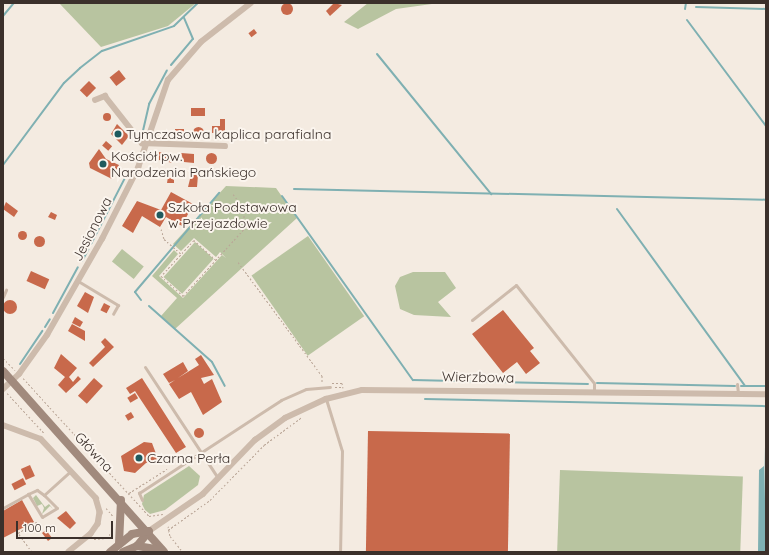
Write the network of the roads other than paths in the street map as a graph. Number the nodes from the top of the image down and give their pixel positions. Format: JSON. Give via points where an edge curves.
{"nodes":[{"id":1,"x":251,"y":3,"type":"edge"},
{"id":2,"x":95,"y":100,"type":"dead end"},
{"id":3,"x":147,"y":144,"type":"junction"},
{"id":4,"x":225,"y":146,"type":"dead end"},
{"id":5,"x":78,"y":281,"type":"junction"},
{"id":6,"x":6,"y":290,"type":"dead end"},
{"id":7,"x":3,"y":297,"type":"edge"},
{"id":8,"x":113,"y":314,"type":"dead end"},
{"id":9,"x":472,"y":320,"type":"dead end"},
{"id":10,"x":145,"y":367,"type":"dead end"},
{"id":11,"x":3,"y":371,"type":"edge"},
{"id":12,"x":12,"y":381,"type":"junction"},
{"id":13,"x":737,"y":384,"type":"dead end"},
{"id":14,"x":330,"y":387,"type":"road end"},
{"id":15,"x":3,"y":389,"type":"edge"},
{"id":16,"x":594,"y":391,"type":"junction"},
{"id":17,"x":738,"y":394,"type":"junction"},
{"id":18,"x":766,"y":394,"type":"edge"},
{"id":19,"x":326,"y":399,"type":"junction"},
{"id":20,"x":3,"y":424,"type":"edge"},
{"id":21,"x":200,"y":454,"type":"junction"},
{"id":22,"x":72,"y":470,"type":"junction"},
{"id":23,"x":218,"y":478,"type":"junction"},
{"id":24,"x":28,"y":494,"type":"junction"},
{"id":25,"x":44,"y":495,"type":"junction"},
{"id":26,"x":121,"y":500,"type":"junction"},
{"id":27,"x":142,"y":500,"type":"dead end"},
{"id":28,"x":3,"y":508,"type":"edge"},
{"id":29,"x":149,"y":531,"type":"junction"},
{"id":30,"x":119,"y":544,"type":"junction"},
{"id":31,"x":137,"y":546,"type":"junction"},
{"id":32,"x":163,"y":551,"type":"edge"},
{"id":33,"x":69,"y":552,"type":"edge"},
{"id":34,"x":110,"y":552,"type":"edge"},
{"id":35,"x":123,"y":552,"type":"edge"},
{"id":36,"x":340,"y":552,"type":"edge"}],
"edges":[{"from":1,"to":3,"type":"street","name":"Jesionowa","via":[[201,42],[168,80]]},
{"from":2,"to":3,"type":"street","via":[[105,96]]},
{"from":3,"to":4,"type":"street"},
{"from":3,"to":5,"type":"street","name":"Jesionowa"},
{"from":5,"to":8,"type":"lane","via":[[118,305]]},
{"from":5,"to":12,"type":"street","name":"Jesionowa","via":[[47,335]]},
{"from":6,"to":7,"type":"lane"},
{"from":9,"to":16,"type":"lane","via":[[516,285],[594,383]]},
{"from":10,"to":21,"type":"lane"},
{"from":11,"to":12,"type":"main road","name":"Główna"},
{"from":12,"to":15,"type":"street","name":"Jesionowa"},
{"from":12,"to":26,"type":"main road","name":"Główna"},
{"from":13,"to":17,"type":"lane"},
{"from":14,"to":21,"type":"lane","via":[[295,393]]},
{"from":16,"to":17,"type":"street","name":"Wierzbowa"},
{"from":16,"to":19,"type":"street","name":"Wierzbowa","via":[[371,388]]},
{"from":17,"to":18,"type":"street","name":"Wierzbowa"},
{"from":19,"to":23,"type":"street","name":"Wierzbowa","via":[[266,430]]},
{"from":19,"to":36,"type":"lane","via":[[342,451]]},
{"from":20,"to":22,"type":"street","via":[[46,443]]},
{"from":21,"to":23,"type":"lane"},
{"from":21,"to":27,"type":"lane","via":[[139,493]]},
{"from":22,"to":25,"type":"lane"},
{"from":22,"to":33,"type":"street","via":[[89,488],[100,508],[98,524],[88,538]]},
{"from":23,"to":29,"type":"street","name":"Wierzbowa","via":[[203,494]]},
{"from":24,"to":25,"type":"lane","via":[[37,490]]},
{"from":24,"to":25,"type":"lane","via":[[42,518],[57,508]]},
{"from":24,"to":28,"type":"lane"},
{"from":26,"to":29,"type":"main road","name":"Główna"},
{"from":26,"to":30,"type":"main road"},
{"from":29,"to":30,"type":"main road","via":[[132,534]]},
{"from":29,"to":31,"type":"main road"},
{"from":29,"to":32,"type":"main road","name":"Główna"},
{"from":30,"to":34,"type":"main road"},
{"from":31,"to":32,"type":"main road"},
{"from":31,"to":35,"type":"main road"}]}
